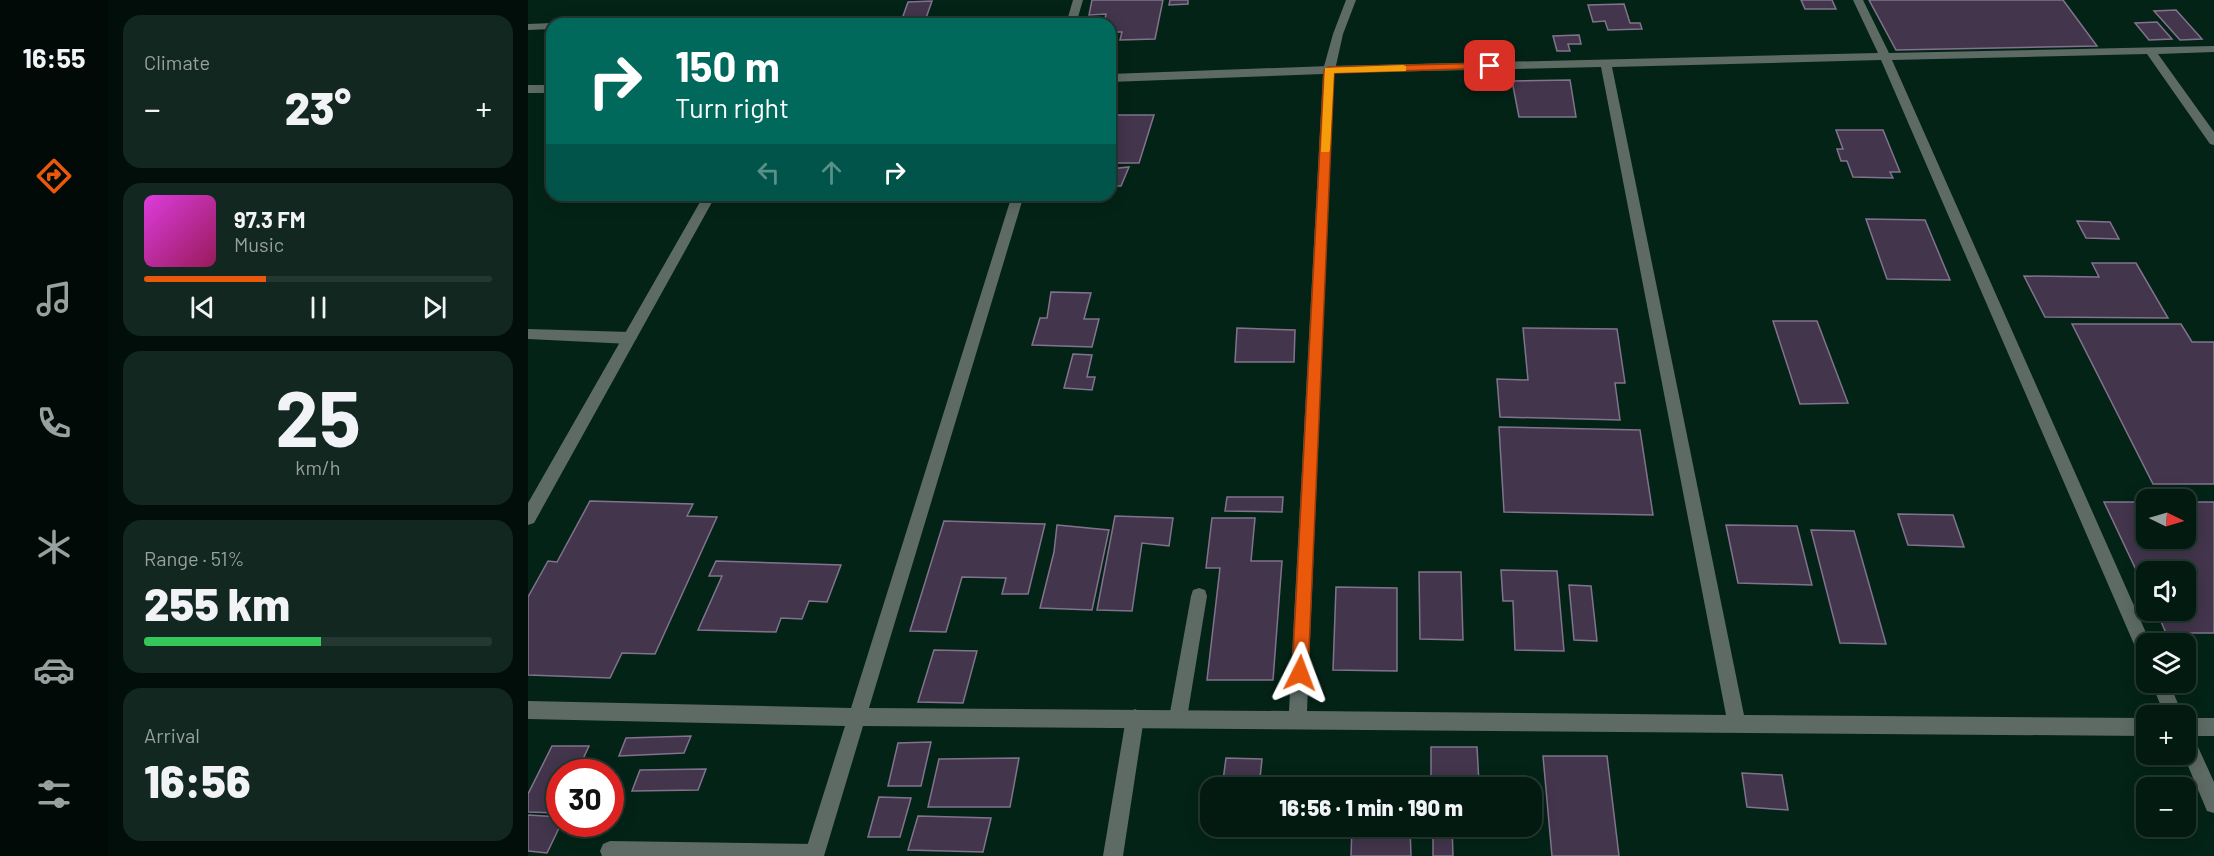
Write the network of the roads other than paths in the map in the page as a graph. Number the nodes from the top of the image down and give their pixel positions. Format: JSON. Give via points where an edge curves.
{"nodes":[{"id":1,"x":1078,"y":0,"type":"edge"},
{"id":2,"x":1351,"y":0,"type":"edge"},
{"id":3,"x":1858,"y":0,"type":"edge"},
{"id":4,"x":1073,"y":18,"type":"edge"},
{"id":5,"x":546,"y":26,"type":"edge"},
{"id":6,"x":528,"y":27,"type":"edge"},
{"id":7,"x":2214,"y":49,"type":"edge"},
{"id":8,"x":2150,"y":50,"type":"junction"},
{"id":9,"x":1885,"y":57,"type":"junction"},
{"id":10,"x":1606,"y":63,"type":"junction"},
{"id":11,"x":1329,"y":70,"type":"junction"},
{"id":12,"x":1116,"y":78,"type":"edge"},
{"id":13,"x":528,"y":89,"type":"edge"},
{"id":14,"x":546,"y":89,"type":"edge"},
{"id":15,"x":2214,"y":141,"type":"edge"},
{"id":16,"x":707,"y":201,"type":"edge"},
{"id":17,"x":1016,"y":201,"type":"edge"},
{"id":18,"x":528,"y":334,"type":"edge"},
{"id":19,"x":630,"y":338,"type":"junction"},
{"id":20,"x":528,"y":518,"type":"edge"},
{"id":21,"x":1199,"y":596,"type":"dead end"},
{"id":22,"x":2138,"y":633,"type":"edge"},
{"id":23,"x":528,"y":710,"type":"edge"},
{"id":24,"x":856,"y":717,"type":"junction"},
{"id":25,"x":1135,"y":718,"type":"junction"},
{"id":26,"x":1178,"y":718,"type":"junction"},
{"id":27,"x":1298,"y":719,"type":"junction"},
{"id":28,"x":1737,"y":723,"type":"junction"},
{"id":29,"x":2136,"y":727,"type":"edge"},
{"id":30,"x":2196,"y":727,"type":"edge"},
{"id":31,"x":2214,"y":728,"type":"edge"},
{"id":32,"x":2196,"y":764,"type":"edge"},
{"id":33,"x":2214,"y":804,"type":"edge"},
{"id":34,"x":610,"y":851,"type":"dead end"},
{"id":35,"x":814,"y":855,"type":"edge"},
{"id":36,"x":1113,"y":856,"type":"edge"}],
"edges":[{"from":1,"to":4,"type":"street"},
{"from":2,"to":11,"type":"street"},
{"from":3,"to":9,"type":"street"},
{"from":5,"to":6,"type":"street"},
{"from":7,"to":8,"type":"street"},
{"from":8,"to":9,"type":"street"},
{"from":8,"to":15,"type":"street"},
{"from":9,"to":10,"type":"street"},
{"from":9,"to":22,"type":"street"},
{"from":10,"to":11,"type":"street"},
{"from":10,"to":28,"type":"street"},
{"from":11,"to":12,"type":"street"},
{"from":11,"to":27,"type":"street"},
{"from":13,"to":14,"type":"street"},
{"from":16,"to":19,"type":"street"},
{"from":17,"to":24,"type":"street"},
{"from":18,"to":19,"type":"street"},
{"from":19,"to":20,"type":"street"},
{"from":21,"to":26,"type":"street"},
{"from":23,"to":24,"type":"street"},
{"from":24,"to":25,"type":"street"},
{"from":24,"to":35,"type":"street"},
{"from":25,"to":26,"type":"street"},
{"from":25,"to":36,"type":"street"},
{"from":26,"to":27,"type":"street"},
{"from":27,"to":28,"type":"street"},
{"from":28,"to":29,"type":"street"},
{"from":30,"to":31,"type":"street"},
{"from":32,"to":33,"type":"street"},
{"from":34,"to":35,"type":"street"}]}
